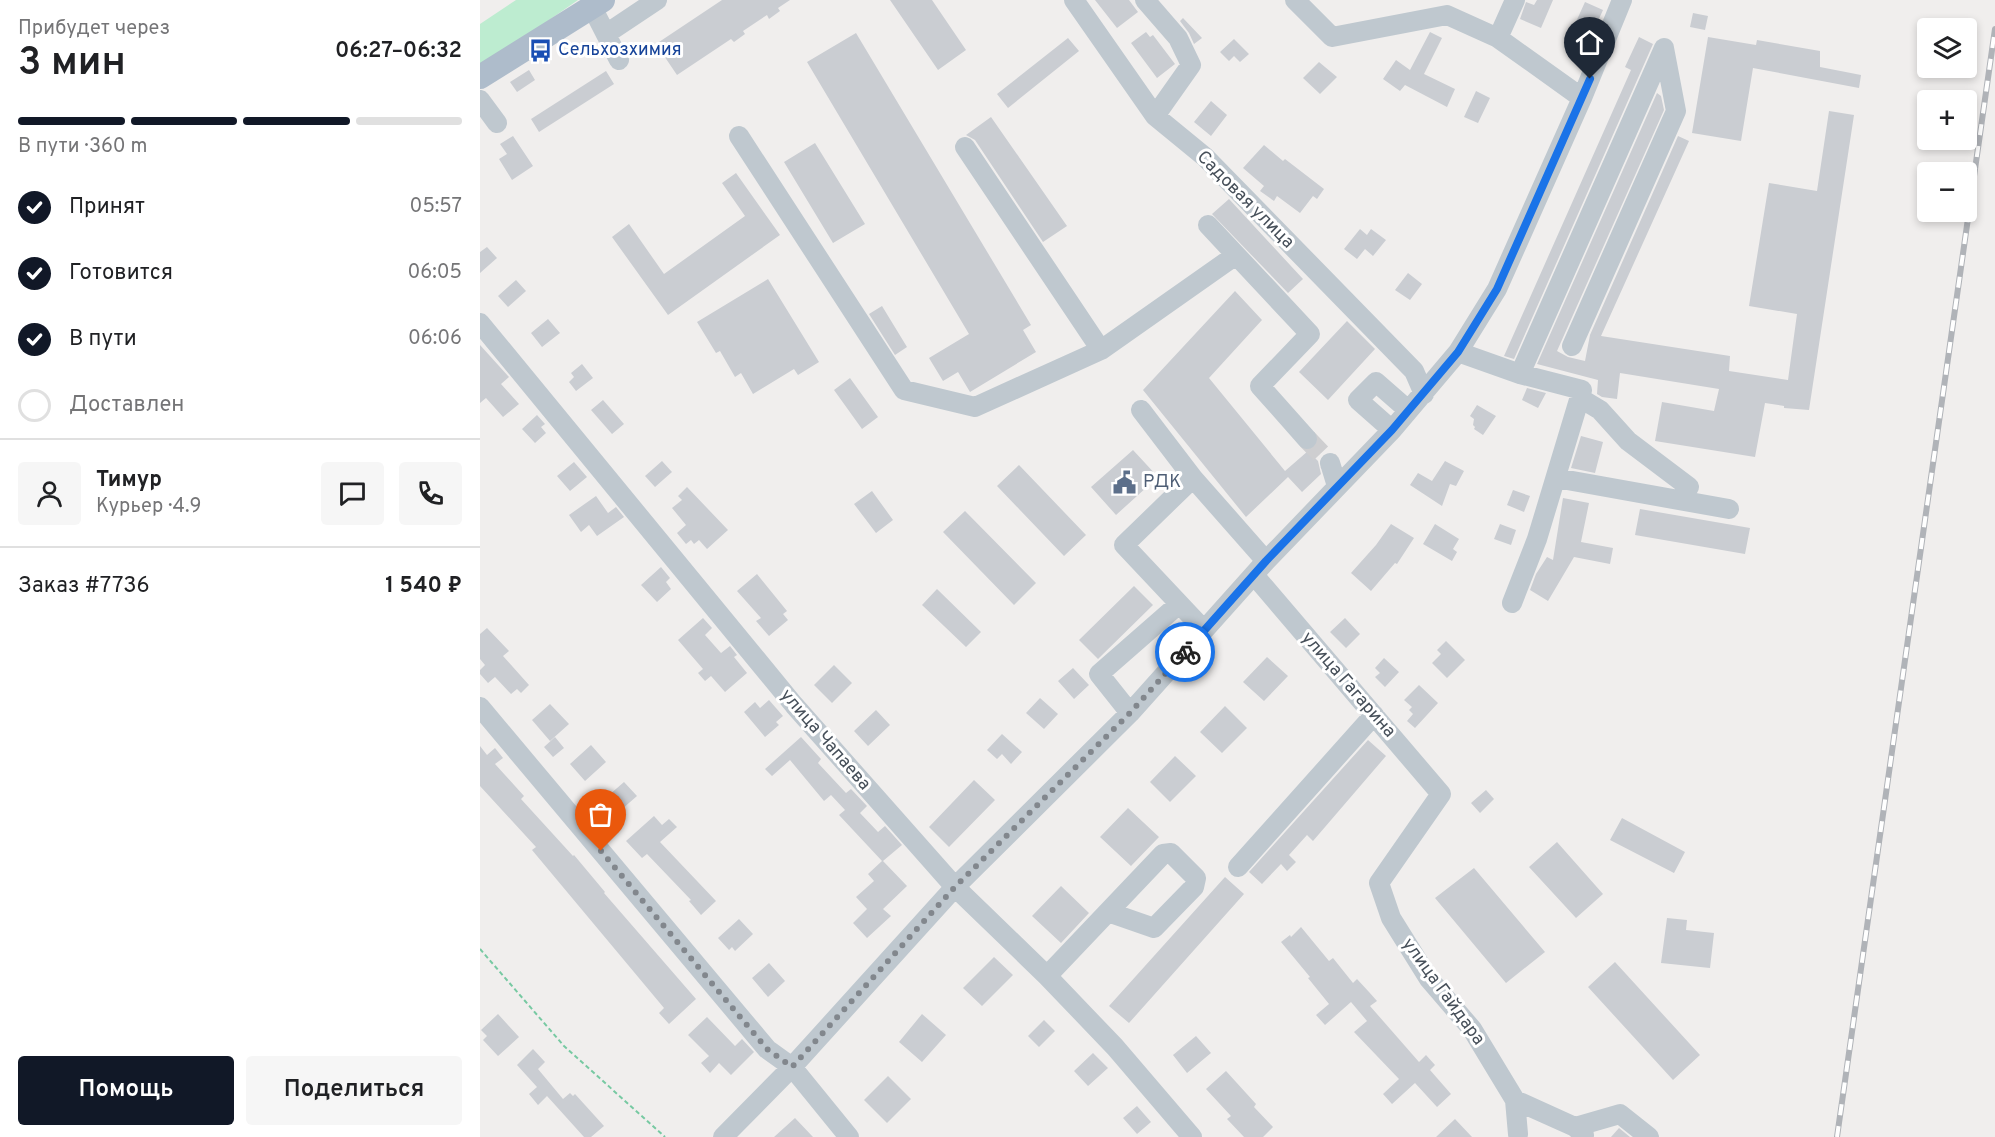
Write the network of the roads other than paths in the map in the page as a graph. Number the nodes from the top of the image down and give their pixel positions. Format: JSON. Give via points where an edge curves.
{"nodes":[{"id":1,"x":657,"y":0,"type":"edge"},
{"id":2,"x":1074,"y":0,"type":"edge"},
{"id":3,"x":1145,"y":0,"type":"edge"},
{"id":4,"x":1295,"y":0,"type":"edge"},
{"id":5,"x":1515,"y":0,"type":"edge"},
{"id":6,"x":1622,"y":0,"type":"edge"},
{"id":7,"x":597,"y":3,"type":"edge"},
{"id":8,"x":1445,"y":8,"type":"edge"},
{"id":9,"x":606,"y":34,"type":"junction"},
{"id":10,"x":1498,"y":38,"type":"junction"},
{"id":11,"x":619,"y":60,"type":"dead end"},
{"id":12,"x":480,"y":77,"type":"edge"},
{"id":13,"x":1582,"y":98,"type":"junction"},
{"id":14,"x":480,"y":100,"type":"edge"},
{"id":15,"x":1155,"y":116,"type":"junction"},
{"id":16,"x":497,"y":123,"type":"dead end"},
{"id":17,"x":739,"y":136,"type":"dead end"},
{"id":18,"x":965,"y":147,"type":"dead end"},
{"id":19,"x":1208,"y":225,"type":"dead end"},
{"id":20,"x":1236,"y":255,"type":"junction"},
{"id":21,"x":480,"y":323,"type":"edge"},
{"id":22,"x":1572,"y":346,"type":"dead end"},
{"id":23,"x":1101,"y":350,"type":"junction"},
{"id":24,"x":1458,"y":352,"type":"junction"},
{"id":25,"x":1520,"y":374,"type":"junction"},
{"id":26,"x":1424,"y":394,"type":"junction"},
{"id":27,"x":1580,"y":398,"type":"junction"},
{"id":28,"x":1141,"y":410,"type":"dead end"},
{"id":29,"x":1408,"y":410,"type":"junction"},
{"id":30,"x":1392,"y":430,"type":"junction"},
{"id":31,"x":1307,"y":439,"type":"tunnel mouth"},
{"id":32,"x":1330,"y":463,"type":"tunnel mouth"},
{"id":33,"x":1194,"y":478,"type":"junction"},
{"id":34,"x":1556,"y":478,"type":"junction"},
{"id":35,"x":1337,"y":486,"type":"junction"},
{"id":36,"x":1689,"y":487,"type":"dead end"},
{"id":37,"x":1729,"y":509,"type":"dead end"},
{"id":38,"x":1260,"y":568,"type":"junction"},
{"id":39,"x":1512,"y":603,"type":"dead end"},
{"id":40,"x":1179,"y":604,"type":"junction"},
{"id":41,"x":1204,"y":630,"type":"junction"},
{"id":42,"x":480,"y":707,"type":"edge"},
{"id":43,"x":1130,"y":713,"type":"junction"},
{"id":44,"x":1374,"y":715,"type":"junction"},
{"id":45,"x":1441,"y":794,"type":"joint"},
{"id":46,"x":1238,"y":867,"type":"dead end"},
{"id":47,"x":955,"y":887,"type":"junction"},
{"id":48,"x":1108,"y":912,"type":"dead end"},
{"id":49,"x":1047,"y":976,"type":"junction"},
{"id":50,"x":792,"y":1067,"type":"junction"},
{"id":51,"x":1515,"y":1100,"type":"junction"},
{"id":52,"x":1581,"y":1132,"type":"edge"},
{"id":53,"x":1519,"y":1136,"type":"edge"},
{"id":54,"x":723,"y":1137,"type":"edge"},
{"id":55,"x":849,"y":1137,"type":"edge"},
{"id":56,"x":1192,"y":1137,"type":"edge"},
{"id":57,"x":1649,"y":1137,"type":"edge"}],
"edges":[{"from":1,"to":9,"type":"street"},
{"from":2,"to":15,"type":"street","name":"Садовая улица"},
{"from":3,"to":15,"type":"street","via":[[1178,38],[1191,65]]},
{"from":4,"to":8,"type":"street","via":[[1332,37]]},
{"from":5,"to":10,"type":"street"},
{"from":6,"to":13,"type":"street"},
{"from":7,"to":9,"type":"street"},
{"from":7,"to":12,"type":"main road"},
{"from":8,"to":10,"type":"street"},
{"from":9,"to":11,"type":"street"},
{"from":10,"to":13,"type":"street"},
{"from":13,"to":24,"type":"street","via":[[1497,289]]},
{"from":14,"to":16,"type":"street"},
{"from":15,"to":26,"type":"street","name":"Садовая улица","via":[[1205,157],[1414,371]]},
{"from":17,"to":23,"type":"street","via":[[904,390],[975,407]]},
{"from":18,"to":23,"type":"street"},
{"from":19,"to":20,"type":"street"},
{"from":20,"to":23,"type":"street"},
{"from":20,"to":31,"type":"street","via":[[1310,334],[1260,386]]},
{"from":21,"to":47,"type":"street","name":"улица Чапаева","via":[[794,705]]},
{"from":22,"to":25,"type":"street","via":[[1676,111],[1664,48]]},
{"from":24,"to":25,"type":"street"},
{"from":24,"to":26,"type":"street"},
{"from":25,"to":27,"type":"street","via":[[1582,390]]},
{"from":26,"to":29,"type":"street"},
{"from":27,"to":34,"type":"street"},
{"from":27,"to":36,"type":"street","via":[[1600,410],[1628,441]]},
{"from":28,"to":33,"type":"street","name":"улица Гагарина"},
{"from":29,"to":30,"type":"street"},
{"from":29,"to":30,"type":"street","via":[[1376,382],[1358,400]]},
{"from":30,"to":35,"type":"street"},
{"from":32,"to":35,"type":"street"},
{"from":33,"to":38,"type":"street","name":"улица Гагарина"},
{"from":33,"to":40,"type":"street","via":[[1124,545]]},
{"from":34,"to":37,"type":"street"},
{"from":34,"to":39,"type":"street"},
{"from":35,"to":38,"type":"street"},
{"from":38,"to":41,"type":"street"},
{"from":38,"to":44,"type":"street","name":"улица Гагарина"},
{"from":40,"to":41,"type":"street"},
{"from":40,"to":43,"type":"street","via":[[1099,674]]},
{"from":41,"to":43,"type":"street"},
{"from":42,"to":50,"type":"street","via":[[767,1049]]},
{"from":43,"to":47,"type":"street"},
{"from":44,"to":45,"type":"street","name":"улица Гагарина"},
{"from":44,"to":46,"type":"street"},
{"from":45,"to":51,"type":"street","name":"улица Гайдара","via":[[1379,883],[1391,918],[1429,979],[1473,1029]]},
{"from":47,"to":49,"type":"street","name":"улица Чапаева"},
{"from":47,"to":50,"type":"street"},
{"from":48,"to":49,"type":"street"},
{"from":49,"to":56,"type":"street","name":"улица Чапаева","via":[[1115,1047]]},
{"from":50,"to":54,"type":"street"},
{"from":50,"to":55,"type":"street"},
{"from":51,"to":52,"type":"street"},
{"from":51,"to":53,"type":"street"},
{"from":52,"to":57,"type":"street","via":[[1620,1113]]}]}
